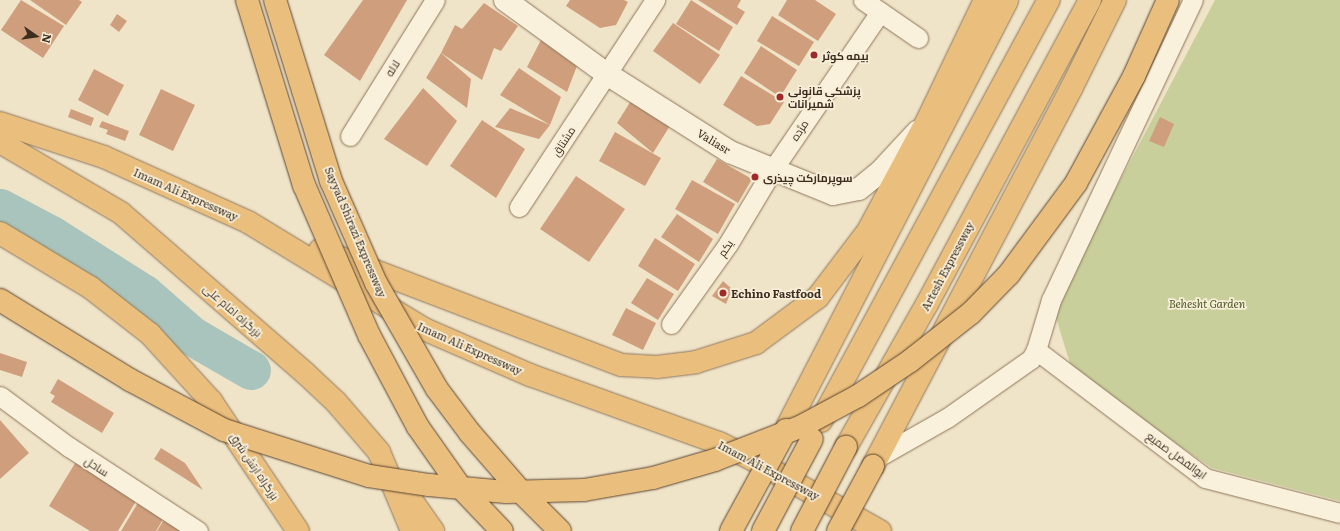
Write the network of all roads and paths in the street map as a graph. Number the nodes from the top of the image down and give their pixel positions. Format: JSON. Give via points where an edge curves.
{"nodes":[{"id":1,"x":247,"y":0,"type":"edge"},
{"id":2,"x":274,"y":0,"type":"edge"},
{"id":3,"x":435,"y":0,"type":"edge"},
{"id":4,"x":505,"y":0,"type":"edge"},
{"id":5,"x":655,"y":0,"type":"edge"},
{"id":6,"x":862,"y":0,"type":"edge"},
{"id":7,"x":985,"y":0,"type":"edge"},
{"id":8,"x":1007,"y":0,"type":"edge"},
{"id":9,"x":1049,"y":0,"type":"edge"},
{"id":10,"x":1090,"y":0,"type":"edge"},
{"id":11,"x":1115,"y":0,"type":"edge"},
{"id":12,"x":1168,"y":0,"type":"edge"},
{"id":13,"x":1193,"y":0,"type":"edge"},
{"id":14,"x":880,"y":12,"type":"junction"},
{"id":15,"x":918,"y":38,"type":"dead end"},
{"id":16,"x":607,"y":74,"type":"junction"},
{"id":17,"x":927,"y":121,"type":"junction"},
{"id":18,"x":0,"y":123,"type":"edge"},
{"id":19,"x":350,"y":136,"type":"dead end"},
{"id":20,"x":0,"y":142,"type":"edge"},
{"id":21,"x":773,"y":169,"type":"junction"},
{"id":22,"x":519,"y":207,"type":"dead end"},
{"id":23,"x":248,"y":222,"type":"junction"},
{"id":24,"x":0,"y":233,"type":"edge"},
{"id":25,"x":0,"y":300,"type":"edge"},
{"id":26,"x":671,"y":324,"type":"dead end"},
{"id":27,"x":1036,"y":350,"type":"junction"},
{"id":28,"x":0,"y":396,"type":"edge"},
{"id":29,"x":379,"y":452,"type":"junction"},
{"id":30,"x":875,"y":461,"type":"junction"},
{"id":31,"x":1340,"y":512,"type":"edge"},
{"id":32,"x":198,"y":531,"type":"edge"},
{"id":33,"x":298,"y":531,"type":"edge"},
{"id":34,"x":412,"y":531,"type":"edge"},
{"id":35,"x":433,"y":531,"type":"edge"},
{"id":36,"x":502,"y":531,"type":"edge"},
{"id":37,"x":560,"y":531,"type":"edge"},
{"id":38,"x":731,"y":531,"type":"edge"},
{"id":39,"x":763,"y":531,"type":"edge"},
{"id":40,"x":802,"y":531,"type":"edge"},
{"id":41,"x":838,"y":531,"type":"edge"},
{"id":42,"x":880,"y":531,"type":"edge"}],
"edges":[{"from":1,"to":36,"type":"highway","bridge":true,"via":[[304,185],[368,335],[418,427],[461,488]]},
{"from":2,"to":37,"type":"highway","name":"Sayyad Shirazi Expressway","bridge":true,"via":[[332,181],[376,283],[437,389],[451,408],[523,494]]},
{"from":3,"to":19,"type":"street","name":"لاله"},
{"from":4,"to":16,"type":"main road","name":"Valiasr"},
{"from":5,"to":16,"type":"street","name":"مشتاق"},
{"from":6,"to":14,"type":"street"},
{"from":7,"to":17,"type":"highway"},
{"from":8,"to":38,"type":"highway","bridge":true},
{"from":9,"to":39,"type":"highway","bridge":true},
{"from":10,"to":40,"type":"highway","name":"Artesh Expressway","bridge":true},
{"from":11,"to":30,"type":"highway","via":[[1072,87]]},
{"from":12,"to":25,"type":"highway","bridge":true,"via":[[1134,76],[1076,183],[1009,274],[971,313],[858,396],[802,426],[730,455],[653,478],[584,490],[506,492],[368,476],[224,430],[130,380]]},
{"from":13,"to":27,"type":"street","via":[[1051,300]]},
{"from":14,"to":15,"type":"street"},
{"from":14,"to":21,"type":"street","name":"مژده"},
{"from":16,"to":21,"type":"main road","name":"Valiasr","via":[[730,152]]},
{"from":16,"to":22,"type":"street","name":"مشتاق"},
{"from":17,"to":21,"type":"main road","name":"Valiasr","via":[[881,171],[859,189],[833,194]]},
{"from":17,"to":23,"type":"highway","via":[[868,232],[818,297],[756,343],[696,362],[657,367],[621,365]]},
{"from":18,"to":23,"type":"highway","name":"Imam Ali Expressway","via":[[104,157]]},
{"from":20,"to":29,"type":"highway","name":"بزرگراه امام علی","via":[[122,213],[306,373],[336,402]]},
{"from":21,"to":26,"type":"street","name":"یکم","via":[[728,244]]},
{"from":23,"to":42,"type":"highway","name":"Imam Ali Expressway","via":[[424,329],[530,375],[719,443]]},
{"from":24,"to":33,"type":"highway","name":"بزرگراه ارتش شرق","via":[[91,288],[150,334],[211,401]]},
{"from":27,"to":30,"type":"street","via":[[1022,367],[947,418]]},
{"from":27,"to":31,"type":"street","name":"ابوالفضل صمیع","via":[[1205,478]]},
{"from":28,"to":32,"type":"street","name":"ساحل","via":[[69,447]]},
{"from":29,"to":34,"type":"highway","name":"بزرگراه امام علی"},
{"from":29,"to":35,"type":"highway"},
{"from":30,"to":41,"type":"highway","bridge":true}]}
